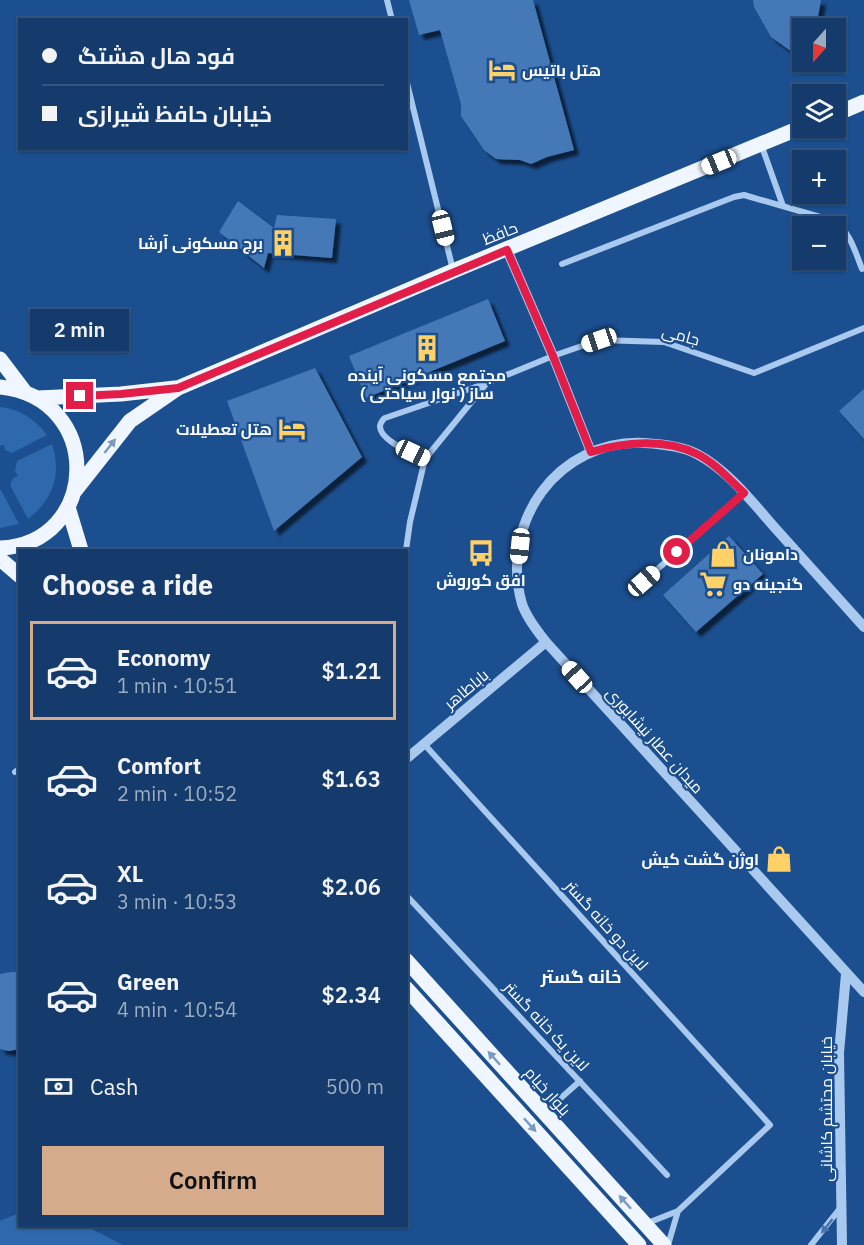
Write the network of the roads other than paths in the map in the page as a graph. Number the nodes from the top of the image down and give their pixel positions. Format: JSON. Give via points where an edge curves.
{"nodes":[{"id":1,"x":387,"y":0,"type":"edge"},
{"id":2,"x":392,"y":18,"type":"edge"},
{"id":3,"x":408,"y":87,"type":"edge"},
{"id":4,"x":864,"y":102,"type":"edge"},
{"id":5,"x":846,"y":110,"type":"edge"},
{"id":6,"x":792,"y":131,"type":"edge"},
{"id":7,"x":761,"y":144,"type":"junction"},
{"id":8,"x":783,"y":206,"type":"junction"},
{"id":9,"x":507,"y":250,"type":"junction"},
{"id":10,"x":562,"y":264,"type":"dead end"},
{"id":11,"x":862,"y":269,"type":"dead end"},
{"id":12,"x":453,"y":271,"type":"junction"},
{"id":13,"x":864,"y":328,"type":"edge"},
{"id":14,"x":553,"y":356,"type":"junction"},
{"id":15,"x":0,"y":359,"type":"edge"},
{"id":16,"x":487,"y":383,"type":"junction"},
{"id":17,"x":0,"y":387,"type":"edge"},
{"id":18,"x":178,"y":388,"type":"junction"},
{"id":19,"x":32,"y":395,"type":"junction"},
{"id":20,"x":591,"y":452,"type":"junction"},
{"id":21,"x":425,"y":459,"type":"junction"},
{"id":22,"x":74,"y":492,"type":"junction"},
{"id":23,"x":744,"y":493,"type":"junction"},
{"id":24,"x":68,"y":507,"type":"junction"},
{"id":25,"x":0,"y":548,"type":"edge"},
{"id":26,"x":81,"y":549,"type":"edge"},
{"id":27,"x":406,"y":549,"type":"edge"},
{"id":28,"x":0,"y":559,"type":"edge"},
{"id":29,"x":18,"y":574,"type":"edge"},
{"id":30,"x":644,"y":581,"type":"dead end"},
{"id":31,"x":864,"y":627,"type":"edge"},
{"id":32,"x":546,"y":642,"type":"junction"},
{"id":33,"x":424,"y":744,"type":"junction"},
{"id":34,"x":408,"y":757,"type":"edge"},
{"id":35,"x":408,"y":897,"type":"edge"},
{"id":36,"x":408,"y":962,"type":"edge"},
{"id":37,"x":846,"y":974,"type":"junction"},
{"id":38,"x":408,"y":990,"type":"edge"},
{"id":39,"x":864,"y":992,"type":"edge"},
{"id":40,"x":580,"y":1081,"type":"junction"},
{"id":41,"x":543,"y":1113,"type":"junction"},
{"id":42,"x":667,"y":1175,"type":"dead end"},
{"id":43,"x":842,"y":1207,"type":"junction"},
{"id":44,"x":678,"y":1211,"type":"junction"},
{"id":45,"x":645,"y":1224,"type":"junction"},
{"id":46,"x":639,"y":1245,"type":"edge"},
{"id":47,"x":666,"y":1245,"type":"edge"},
{"id":48,"x":811,"y":1245,"type":"edge"},
{"id":49,"x":842,"y":1245,"type":"edge"}],
"edges":[{"from":1,"to":2,"type":"street"},
{"from":3,"to":12,"type":"street"},
{"from":4,"to":5,"type":"main road"},
{"from":6,"to":7,"type":"main road","name":"حافظ"},
{"from":7,"to":8,"type":"street"},
{"from":7,"to":9,"type":"main road","name":"حافظ"},
{"from":8,"to":10,"type":"street","via":[[734,196]]},
{"from":8,"to":11,"type":"street","via":[[834,220],[843,227]]},
{"from":9,"to":12,"type":"main road","name":"حافظ"},
{"from":9,"to":14,"type":"street"},
{"from":12,"to":18,"type":"main road","name":"حافظ"},
{"from":13,"to":14,"type":"street","name":"جامی","via":[[754,373],[664,342],[599,340]]},
{"from":14,"to":16,"type":"street","name":"جامی"},
{"from":14,"to":20,"type":"street"},
{"from":15,"to":19,"type":"main road"},
{"from":16,"to":21,"type":"street","name":"جامی"},
{"from":16,"to":21,"type":"street","name":"جامی","via":[[384,418],[380,430],[387,438]]},
{"from":17,"to":19,"type":"main road"},
{"from":18,"to":19,"type":"main road","via":[[121,394]]},
{"from":22,"to":18,"type":"main road","one_way":true,"via":[[130,422]]},
{"from":19,"to":22,"type":"main road","via":[[60,418],[74,445]]},
{"from":20,"to":23,"type":"street","name":"میدان عطار نیشابوری","via":[[624,444],[670,446],[697,454]]},
{"from":20,"to":32,"type":"street","name":"میدان عطار نیشابوری","via":[[551,479],[535,501],[522,533],[518,563],[523,605]]},
{"from":21,"to":27,"type":"street","name":"جامی"},
{"from":22,"to":24,"type":"main road"},
{"from":23,"to":30,"type":"street"},
{"from":23,"to":31,"type":"street","name":"میدان عطار نیشابوری"},
{"from":24,"to":25,"type":"main road","via":[[59,520],[34,540]]},
{"from":24,"to":26,"type":"main road"},
{"from":28,"to":29,"type":"main road"},
{"from":32,"to":33,"type":"street","name":"باباطاهر"},
{"from":32,"to":37,"type":"street","name":"میدان عطار نیشابوری"},
{"from":33,"to":34,"type":"street","name":"باباطاهر"},
{"from":33,"to":44,"type":"street","name":"لاین دو خانه گستر","via":[[770,1125]]},
{"from":35,"to":40,"type":"street","name":"لاین یک خانه گستر"},
{"from":41,"to":36,"type":"main road","name":"بلوار خیام","one_way":true},
{"from":37,"to":39,"type":"street","name":"میدان عطار نیشابوری"},
{"from":37,"to":43,"type":"street","name":"خیابان محتشم کاشانی","via":[[839,1053]]},
{"from":38,"to":46,"type":"main road","one_way":true},
{"from":40,"to":41,"type":"street"},
{"from":40,"to":42,"type":"street","name":"لاین یک خانه گستر"},
{"from":45,"to":41,"type":"main road","name":"بلوار خیام","one_way":true},
{"from":43,"to":48,"type":"street","one_way":true},
{"from":43,"to":49,"type":"street","name":"خیابان محتشم کاشانی"},
{"from":44,"to":45,"type":"street"},
{"from":44,"to":47,"type":"street"},
{"from":45,"to":47,"type":"main road","name":"بلوار خیام"}]}
